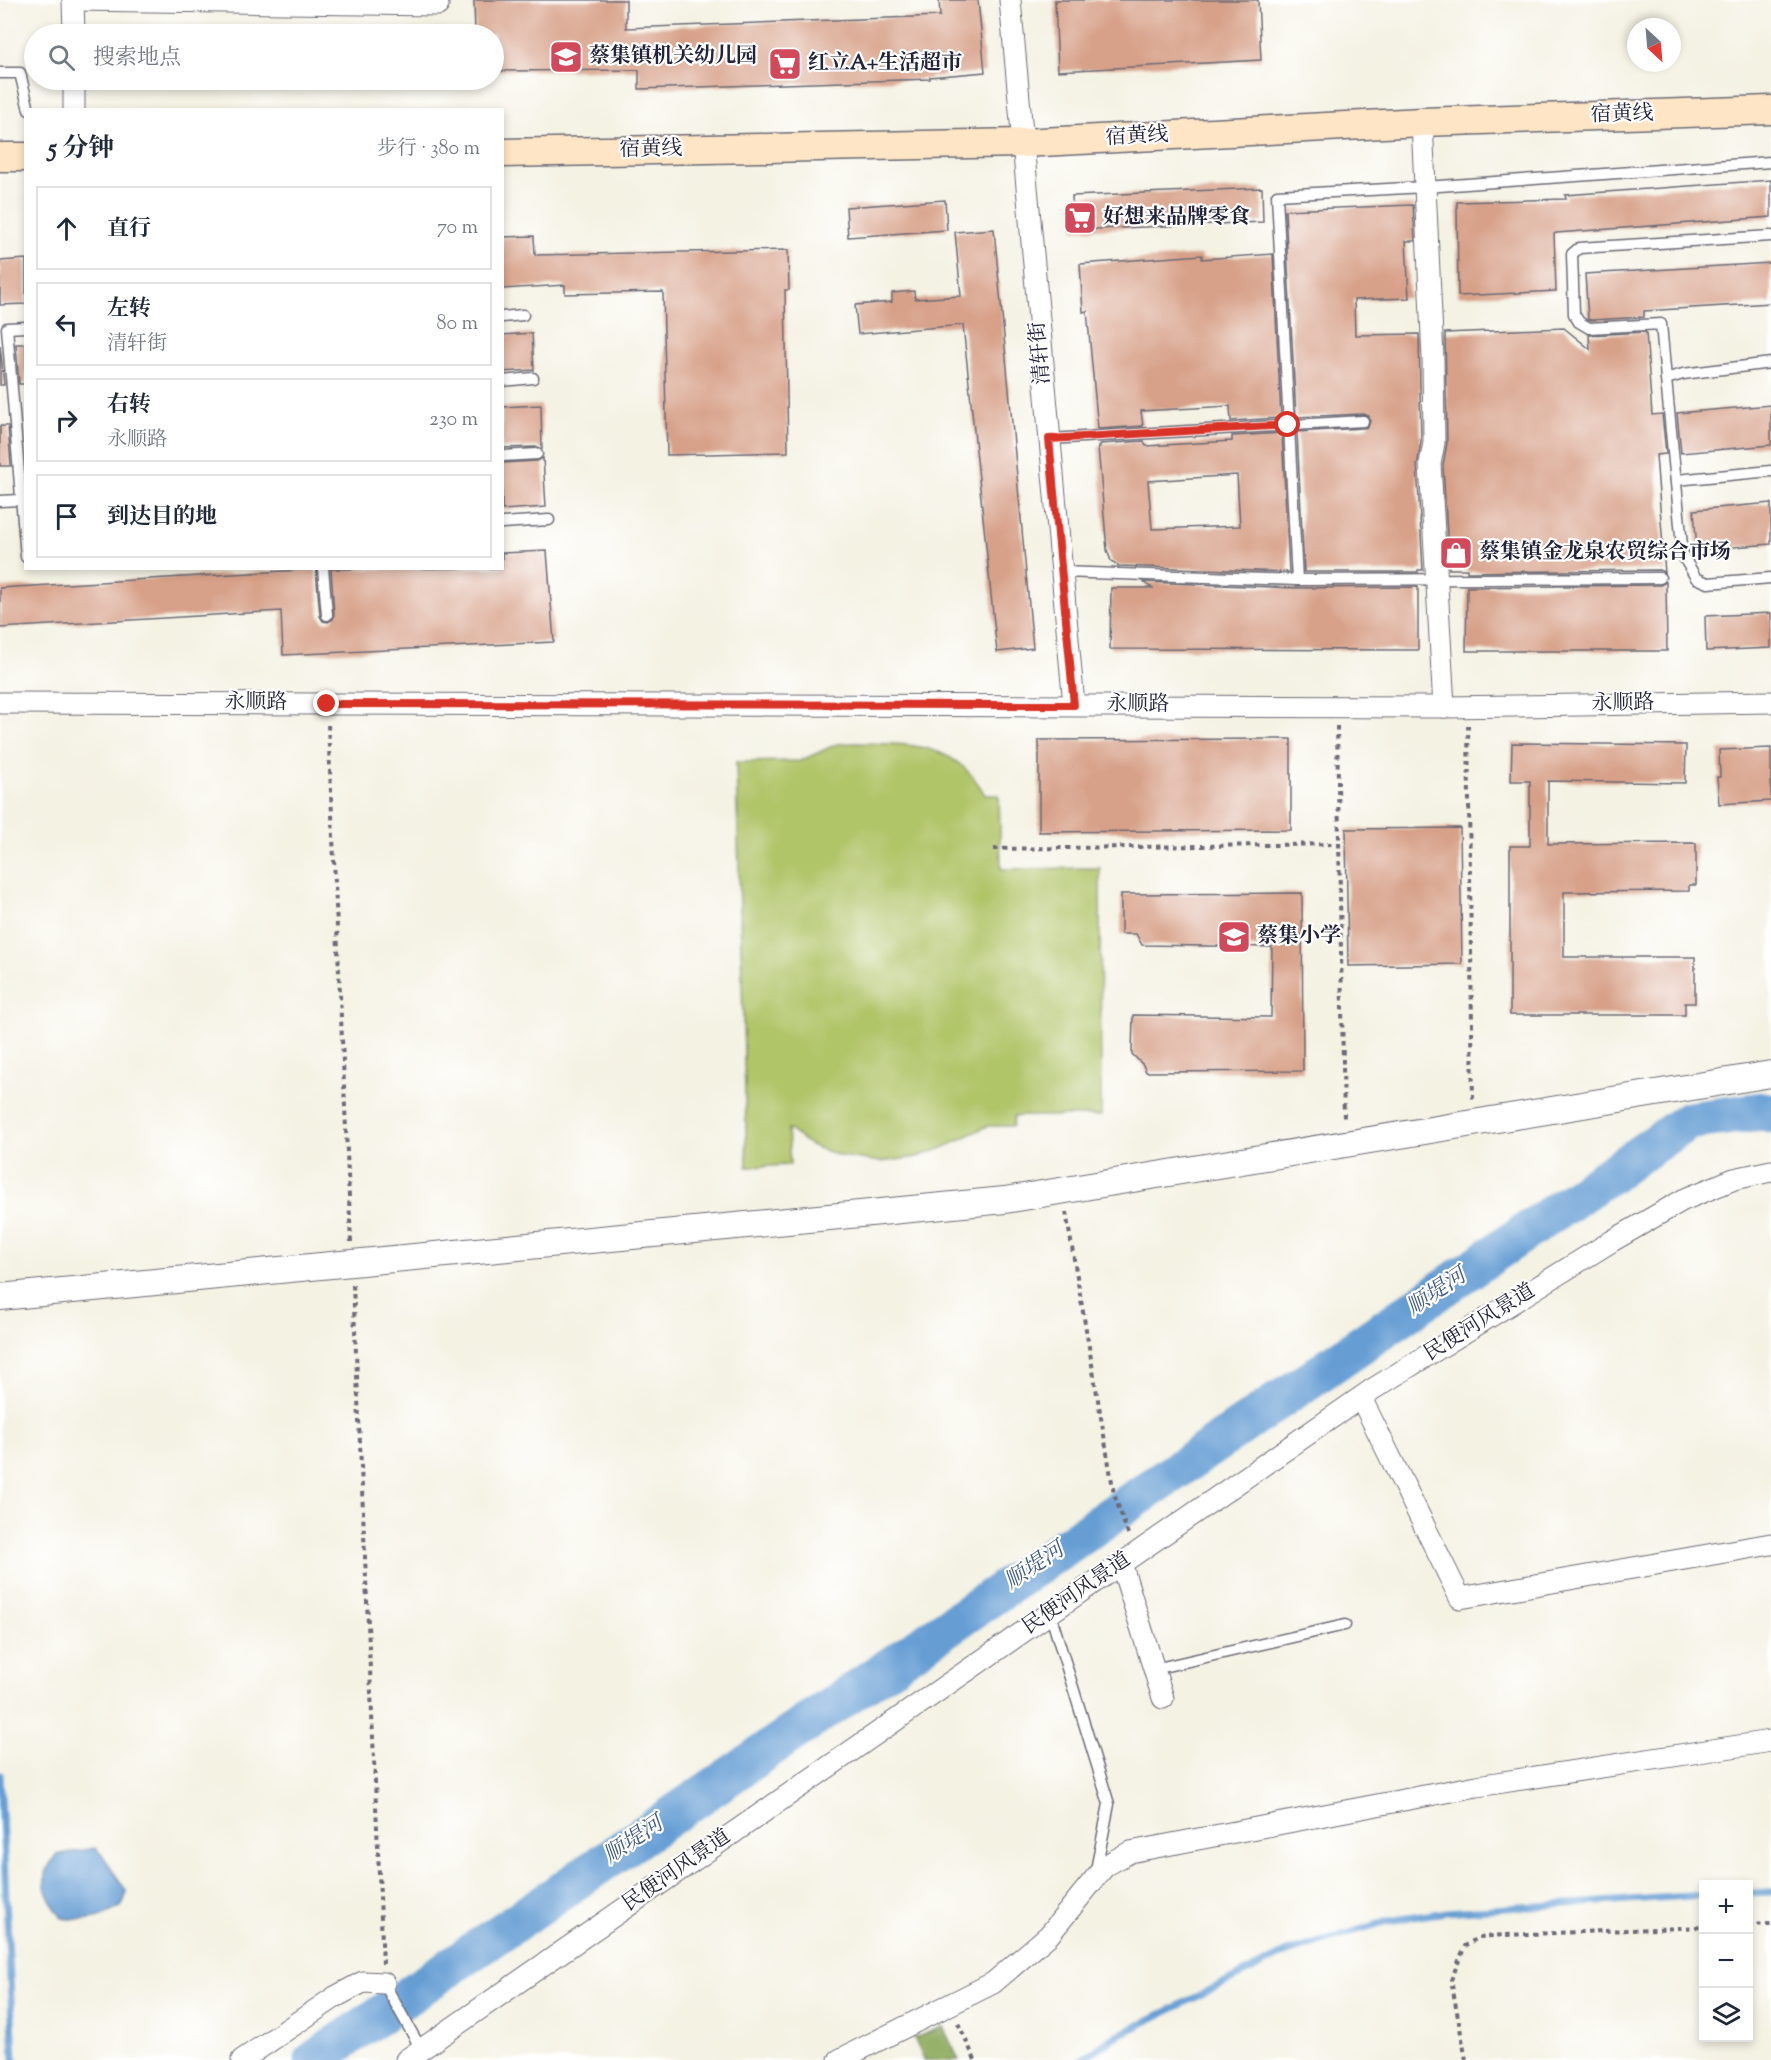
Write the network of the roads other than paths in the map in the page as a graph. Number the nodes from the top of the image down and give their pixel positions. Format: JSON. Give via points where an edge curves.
{"nodes":[{"id":1,"x":73,"y":0,"type":"edge"},
{"id":2,"x":124,"y":0,"type":"edge"},
{"id":3,"x":1010,"y":0,"type":"edge"},
{"id":4,"x":438,"y":5,"type":"dead end"},
{"id":5,"x":74,"y":24,"type":"edge"},
{"id":6,"x":0,"y":73,"type":"edge"},
{"id":7,"x":24,"y":89,"type":"edge"},
{"id":8,"x":24,"y":90,"type":"edge"},
{"id":9,"x":74,"y":90,"type":"edge"},
{"id":10,"x":29,"y":108,"type":"edge"},
{"id":11,"x":74,"y":108,"type":"edge"},
{"id":12,"x":1771,"y":110,"type":"edge"},
{"id":13,"x":1422,"y":122,"type":"junction"},
{"id":14,"x":1022,"y":143,"type":"junction"},
{"id":15,"x":504,"y":153,"type":"edge"},
{"id":16,"x":0,"y":157,"type":"edge"},
{"id":17,"x":24,"y":157,"type":"edge"},
{"id":18,"x":1771,"y":162,"type":"edge"},
{"id":19,"x":1425,"y":187,"type":"junction"},
{"id":20,"x":1771,"y":236,"type":"edge"},
{"id":21,"x":523,"y":315,"type":"dead end"},
{"id":22,"x":504,"y":316,"type":"edge"},
{"id":23,"x":24,"y":327,"type":"edge"},
{"id":24,"x":1771,"y":363,"type":"edge"},
{"id":25,"x":533,"y":378,"type":"dead end"},
{"id":26,"x":1666,"y":378,"type":"junction"},
{"id":27,"x":504,"y":381,"type":"edge"},
{"id":28,"x":12,"y":394,"type":"junction"},
{"id":29,"x":24,"y":394,"type":"edge"},
{"id":30,"x":1363,"y":421,"type":"dead end"},
{"id":31,"x":1288,"y":425,"type":"junction"},
{"id":32,"x":1049,"y":439,"type":"junction"},
{"id":33,"x":537,"y":454,"type":"dead end"},
{"id":34,"x":504,"y":456,"type":"edge"},
{"id":35,"x":1770,"y":471,"type":"edge"},
{"id":36,"x":1676,"y":480,"type":"junction"},
{"id":37,"x":22,"y":482,"type":"edge"},
{"id":38,"x":20,"y":500,"type":"junction"},
{"id":39,"x":0,"y":501,"type":"edge"},
{"id":40,"x":549,"y":520,"type":"dead end"},
{"id":41,"x":504,"y":523,"type":"edge"},
{"id":42,"x":24,"y":538,"type":"edge"},
{"id":43,"x":323,"y":570,"type":"edge"},
{"id":44,"x":1061,"y":572,"type":"junction"},
{"id":45,"x":1660,"y":578,"type":"dead end"},
{"id":46,"x":1771,"y":578,"type":"edge"},
{"id":47,"x":1437,"y":579,"type":"junction"},
{"id":48,"x":1297,"y":580,"type":"junction"},
{"id":49,"x":327,"y":615,"type":"dead end"},
{"id":50,"x":1771,"y":702,"type":"edge"},
{"id":51,"x":0,"y":703,"type":"edge"},
{"id":52,"x":1074,"y":705,"type":"junction"},
{"id":53,"x":1444,"y":707,"type":"junction"},
{"id":54,"x":1771,"y":1074,"type":"edge"},
{"id":55,"x":1771,"y":1171,"type":"edge"},
{"id":56,"x":0,"y":1297,"type":"edge"},
{"id":57,"x":1361,"y":1398,"type":"junction"},
{"id":58,"x":1771,"y":1544,"type":"edge"},
{"id":59,"x":1121,"y":1563,"type":"junction"},
{"id":60,"x":1050,"y":1613,"type":"junction"},
{"id":61,"x":1345,"y":1625,"type":"dead end"},
{"id":62,"x":1154,"y":1669,"type":"junction"},
{"id":63,"x":1163,"y":1698,"type":"dead end"},
{"id":64,"x":1771,"y":1742,"type":"edge"},
{"id":65,"x":1094,"y":1879,"type":"junction"},
{"id":66,"x":384,"y":1983,"type":"joint"},
{"id":67,"x":416,"y":2052,"type":"edge"},
{"id":68,"x":242,"y":2060,"type":"edge"},
{"id":69,"x":839,"y":2060,"type":"edge"}],
"edges":[{"from":1,"to":2,"type":"street"},
{"from":1,"to":5,"type":"street"},
{"from":2,"to":4,"type":"street"},
{"from":3,"to":14,"type":"street","name":"清轩街"},
{"from":6,"to":7,"type":"lane","via":[[20,73]]},
{"from":8,"to":10,"type":"lane"},
{"from":9,"to":11,"type":"street"},
{"from":12,"to":13,"type":"main road","name":"宿黄线"},
{"from":13,"to":14,"type":"main road","name":"宿黄线"},
{"from":13,"to":19,"type":"street"},
{"from":14,"to":15,"type":"main road","name":"宿黄线"},
{"from":14,"to":32,"type":"street","name":"清轩街"},
{"from":16,"to":17,"type":"main road"},
{"from":18,"to":19,"type":"lane"},
{"from":19,"to":31,"type":"lane","via":[[1277,195]]},
{"from":19,"to":47,"type":"street","via":[[1434,389],[1430,464]]},
{"from":20,"to":26,"type":"lane","via":[[1579,248],[1572,254],[1574,314],[1579,322],[1589,328],[1661,324]]},
{"from":21,"to":22,"type":"lane"},
{"from":23,"to":28,"type":"lane","via":[[8,328]]},
{"from":24,"to":26,"type":"lane"},
{"from":25,"to":27,"type":"lane"},
{"from":26,"to":36,"type":"lane"},
{"from":28,"to":29,"type":"lane"},
{"from":28,"to":37,"type":"lane"},
{"from":30,"to":31,"type":"lane"},
{"from":31,"to":32,"type":"lane"},
{"from":31,"to":48,"type":"lane"},
{"from":32,"to":44,"type":"street","name":"清轩街"},
{"from":33,"to":34,"type":"lane"},
{"from":35,"to":36,"type":"lane"},
{"from":36,"to":46,"type":"lane","via":[[1683,556],[1696,578],[1708,584]]},
{"from":37,"to":38,"type":"lane"},
{"from":38,"to":39,"type":"lane"},
{"from":38,"to":42,"type":"lane"},
{"from":40,"to":41,"type":"lane"},
{"from":43,"to":49,"type":"lane"},
{"from":44,"to":48,"type":"lane"},
{"from":44,"to":52,"type":"street","name":"清轩街"},
{"from":45,"to":47,"type":"lane"},
{"from":47,"to":48,"type":"lane"},
{"from":47,"to":53,"type":"street"},
{"from":50,"to":53,"type":"street","name":"永顺路"},
{"from":51,"to":52,"type":"street","name":"永顺路"},
{"from":52,"to":53,"type":"street","name":"永顺路"},
{"from":54,"to":56,"type":"street","via":[[1005,1200]]},
{"from":55,"to":57,"type":"street","name":"民便河风景道","via":[[1734,1179],[1683,1200]]},
{"from":57,"to":58,"type":"street","via":[[1460,1598]]},
{"from":57,"to":59,"type":"street","name":"民便河风景道"},
{"from":59,"to":60,"type":"street","name":"民便河风景道"},
{"from":59,"to":62,"type":"street"},
{"from":60,"to":65,"type":"lane","via":[[1109,1804]]},
{"from":60,"to":67,"type":"street","name":"民便河风景道"},
{"from":61,"to":62,"type":"lane"},
{"from":62,"to":63,"type":"street"},
{"from":64,"to":65,"type":"street","via":[[1477,1786],[1130,1851],[1105,1866]]},
{"from":65,"to":69,"type":"street","via":[[1049,1935],[993,1983]]},
{"from":66,"to":67,"type":"lane"},
{"from":66,"to":68,"type":"street","via":[[363,1982],[334,1997]]}]}
